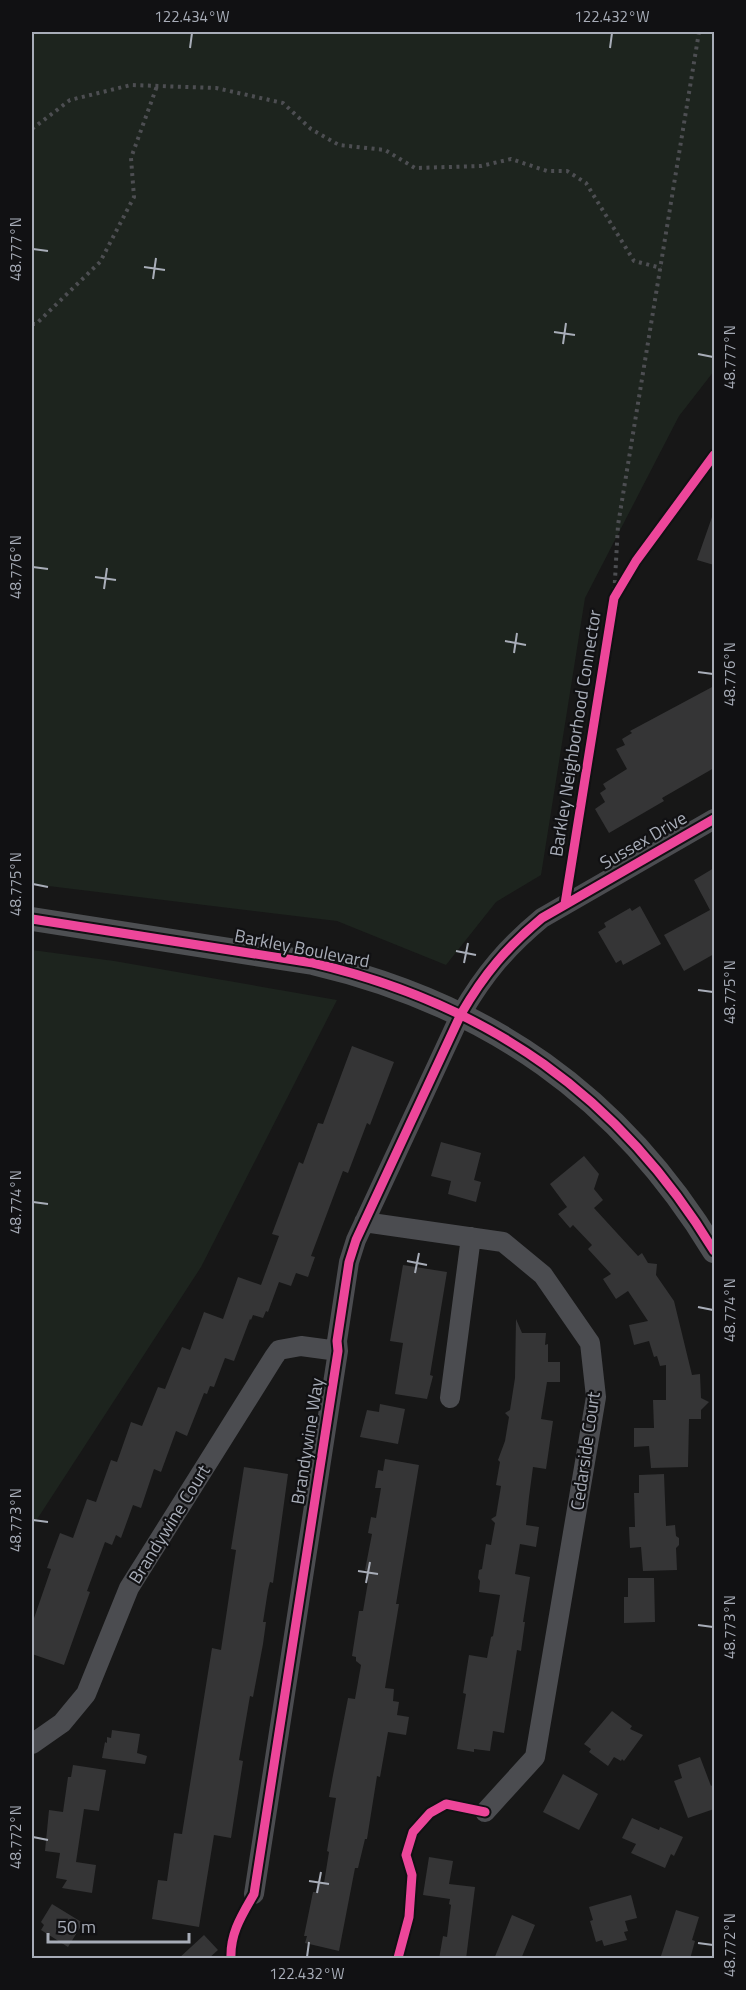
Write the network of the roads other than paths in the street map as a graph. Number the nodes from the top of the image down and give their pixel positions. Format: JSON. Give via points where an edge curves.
{"nodes":[{"id":1,"x":714,"y":819,"type":"edge"},
{"id":2,"x":32,"y":919,"type":"edge"},
{"id":3,"x":461,"y":1014,"type":"junction"},
{"id":4,"x":364,"y":1222,"type":"junction"},
{"id":5,"x":471,"y":1237,"type":"junction"},
{"id":6,"x":714,"y":1251,"type":"edge"},
{"id":7,"x":338,"y":1351,"type":"junction"},
{"id":8,"x":450,"y":1398,"type":"dead end"},
{"id":9,"x":32,"y":1744,"type":"edge"},
{"id":10,"x":485,"y":1812,"type":"dead end"},
{"id":11,"x":254,"y":1894,"type":"dead end"}],
"edges":[{"from":1,"to":3,"type":"street","name":"Sussex Drive","via":[[542,918],[493,964]]},
{"from":2,"to":3,"type":"main road","name":"Barkley Boulevard","via":[[354,972]]},
{"from":3,"to":4,"type":"street","name":"Brandywine Way"},
{"from":3,"to":6,"type":"main road","name":"Barkley Boulevard","via":[[525,1050],[603,1111],[640,1149],[695,1219]]},
{"from":4,"to":5,"type":"street","name":"Cedarside Court"},
{"from":4,"to":7,"type":"street","name":"Brandywine Way","via":[[349,1262]]},
{"from":5,"to":8,"type":"street"},
{"from":5,"to":10,"type":"street","name":"Cedarside Court","via":[[503,1242],[543,1275],[590,1343],[596,1397],[535,1757]]},
{"from":7,"to":9,"type":"street","name":"Brandywine Court","via":[[301,1346],[279,1350],[129,1588],[86,1694],[62,1723]]},
{"from":7,"to":11,"type":"street","name":"Brandywine Way"}]}
